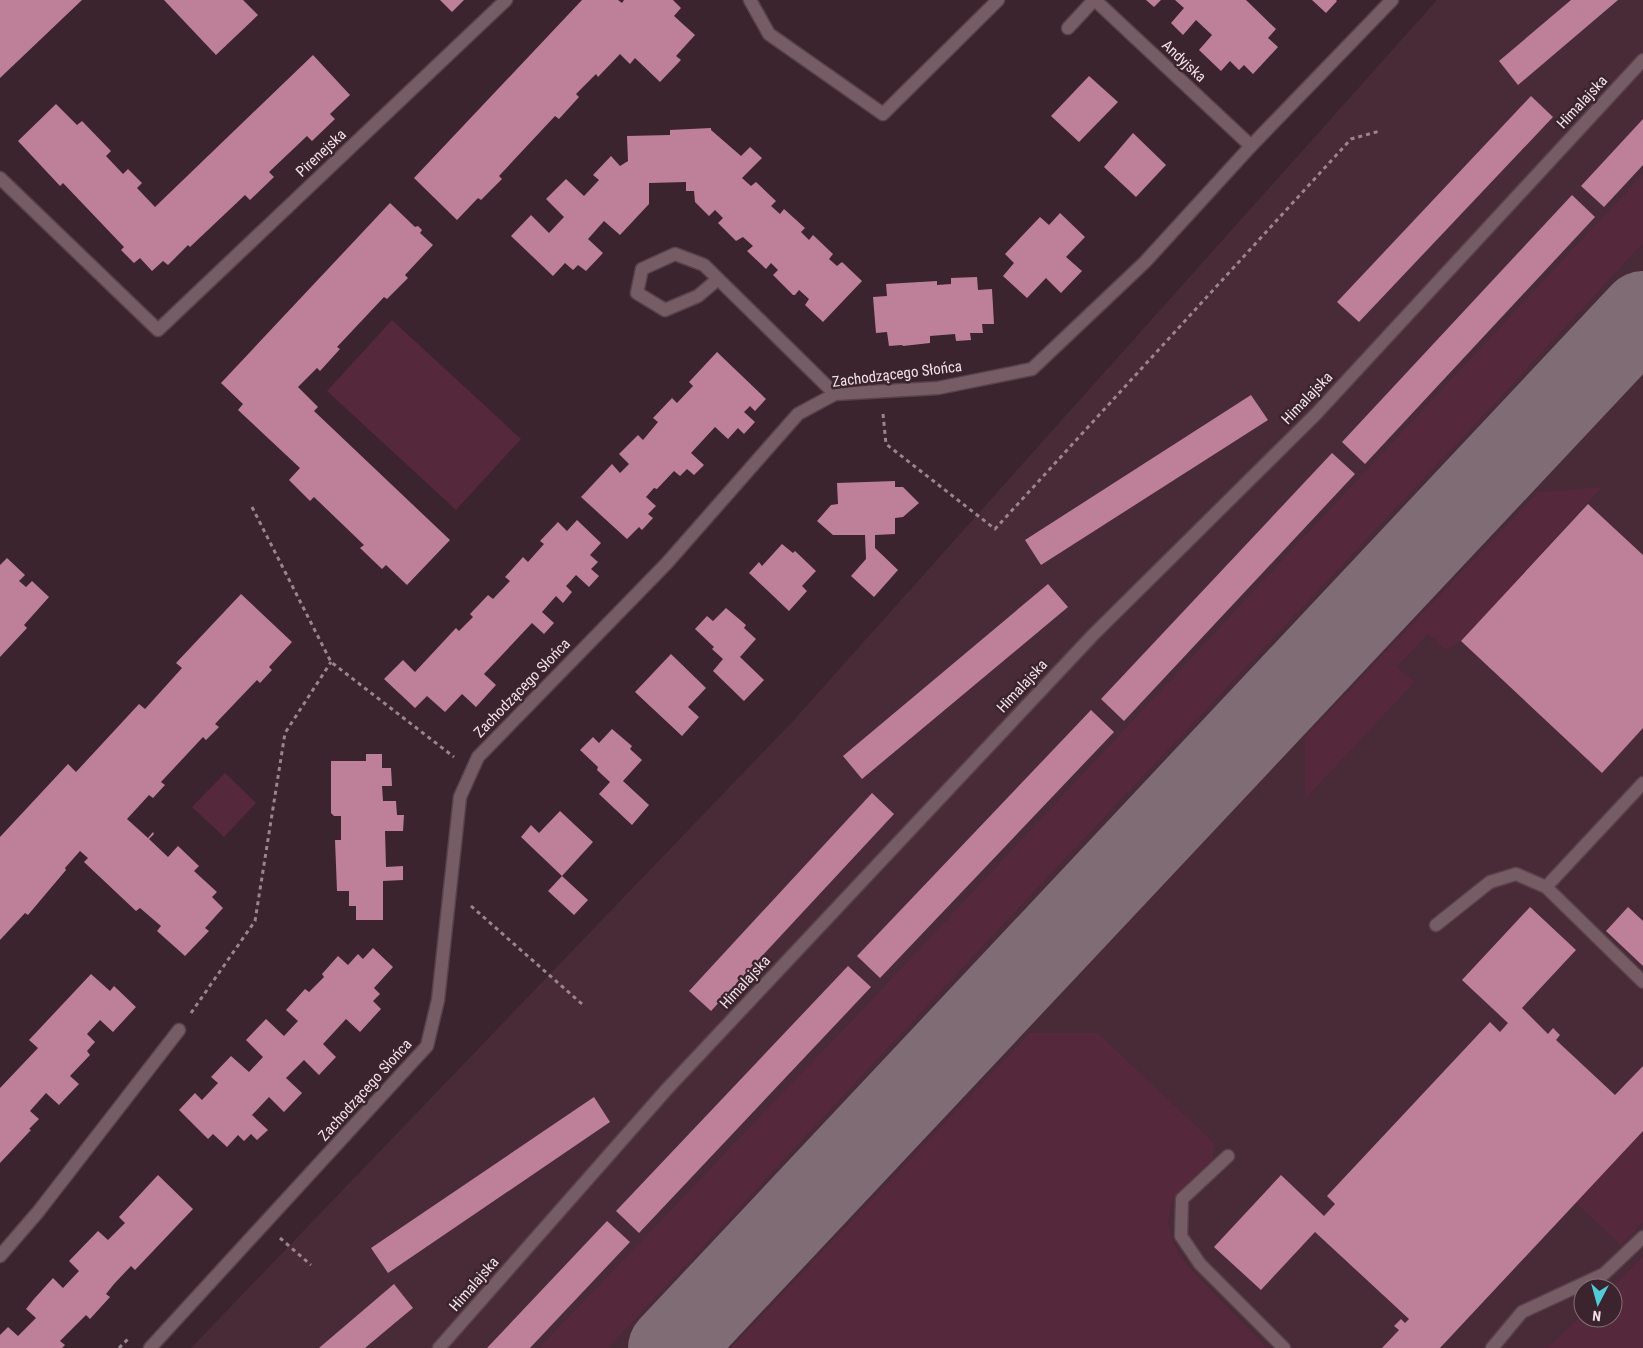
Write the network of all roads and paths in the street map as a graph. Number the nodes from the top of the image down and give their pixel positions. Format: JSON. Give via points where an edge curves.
{"nodes":[{"id":1,"x":506,"y":0,"type":"edge"},
{"id":2,"x":750,"y":0,"type":"edge"},
{"id":3,"x":998,"y":0,"type":"edge"},
{"id":4,"x":1094,"y":0,"type":"edge"},
{"id":5,"x":1392,"y":0,"type":"edge"},
{"id":6,"x":1068,"y":28,"type":"dead end"},
{"id":7,"x":1643,"y":60,"type":"edge"},
{"id":8,"x":1380,"y":131,"type":"dead end"},
{"id":9,"x":1251,"y":146,"type":"junction"},
{"id":10,"x":0,"y":178,"type":"edge"},
{"id":11,"x":718,"y":279,"type":"junction"},
{"id":12,"x":881,"y":391,"type":"junction"},
{"id":13,"x":835,"y":394,"type":"junction"},
{"id":14,"x":252,"y":507,"type":"dead end"},
{"id":15,"x":331,"y":662,"type":"junction"},
{"id":16,"x":472,"y":770,"type":"junction"},
{"id":17,"x":1643,"y":783,"type":"edge"},
{"id":18,"x":1546,"y":887,"type":"junction"},
{"id":19,"x":450,"y":888,"type":"junction"},
{"id":20,"x":1436,"y":925,"type":"dead end"},
{"id":21,"x":1643,"y":982,"type":"edge"},
{"id":22,"x":582,"y":1004,"type":"dead end"},
{"id":23,"x":179,"y":1030,"type":"joint"},
{"id":24,"x":1228,"y":1156,"type":"dead end"},
{"id":25,"x":265,"y":1224,"type":"junction"},
{"id":26,"x":1643,"y":1237,"type":"edge"},
{"id":27,"x":0,"y":1256,"type":"edge"},
{"id":28,"x":311,"y":1265,"type":"dead end"},
{"id":29,"x":150,"y":1348,"type":"edge"},
{"id":30,"x":439,"y":1348,"type":"edge"},
{"id":31,"x":1284,"y":1348,"type":"edge"},
{"id":32,"x":1492,"y":1348,"type":"edge"}],
"edges":[{"from":1,"to":10,"type":"street","name":"Pirenejska","via":[[158,330]]},
{"from":2,"to":3,"type":"street","via":[[769,34],[883,114]]},
{"from":4,"to":6,"type":"street","name":"Andyjska"},
{"from":4,"to":9,"type":"street","name":"Andyjska"},
{"from":5,"to":9,"type":"street"},
{"from":7,"to":30,"type":"street","name":"Himalajska","via":[[1316,414],[1092,635],[667,1089]]},
{"from":8,"to":12,"type":"path","via":[[1351,139],[995,529],[886,444]]},
{"from":9,"to":12,"type":"street","name":"Zachodzącego Słońca","via":[[1145,262],[1032,369],[938,388]]},
{"from":11,"to":11,"type":"street","via":[[704,265],[675,254],[642,269],[637,293],[665,310],[698,296]]},
{"from":11,"to":13,"type":"street"},
{"from":12,"to":13,"type":"street","name":"Zachodzącego Słońca"},
{"from":13,"to":16,"type":"street","name":"Zachodzącego Słońca","via":[[798,414],[667,563],[478,757]]},
{"from":14,"to":15,"type":"path"},
{"from":15,"to":16,"type":"path"},
{"from":15,"to":23,"type":"path","via":[[285,733],[255,921]]},
{"from":16,"to":19,"type":"street","name":"Zachodzącego Słońca","via":[[460,797]]},
{"from":17,"to":18,"type":"street"},
{"from":18,"to":20,"type":"street","via":[[1516,874],[1490,882]]},
{"from":18,"to":21,"type":"street"},
{"from":19,"to":22,"type":"path"},
{"from":19,"to":25,"type":"street","name":"Zachodzącego Słońca","via":[[438,1000],[427,1046]]},
{"from":23,"to":27,"type":"street"},
{"from":24,"to":31,"type":"street","via":[[1182,1199],[1181,1236],[1200,1264]]},
{"from":25,"to":28,"type":"path"},
{"from":25,"to":29,"type":"street","name":"Zachodzącego Słońca"},
{"from":26,"to":32,"type":"street","via":[[1604,1274],[1522,1312]]}]}
